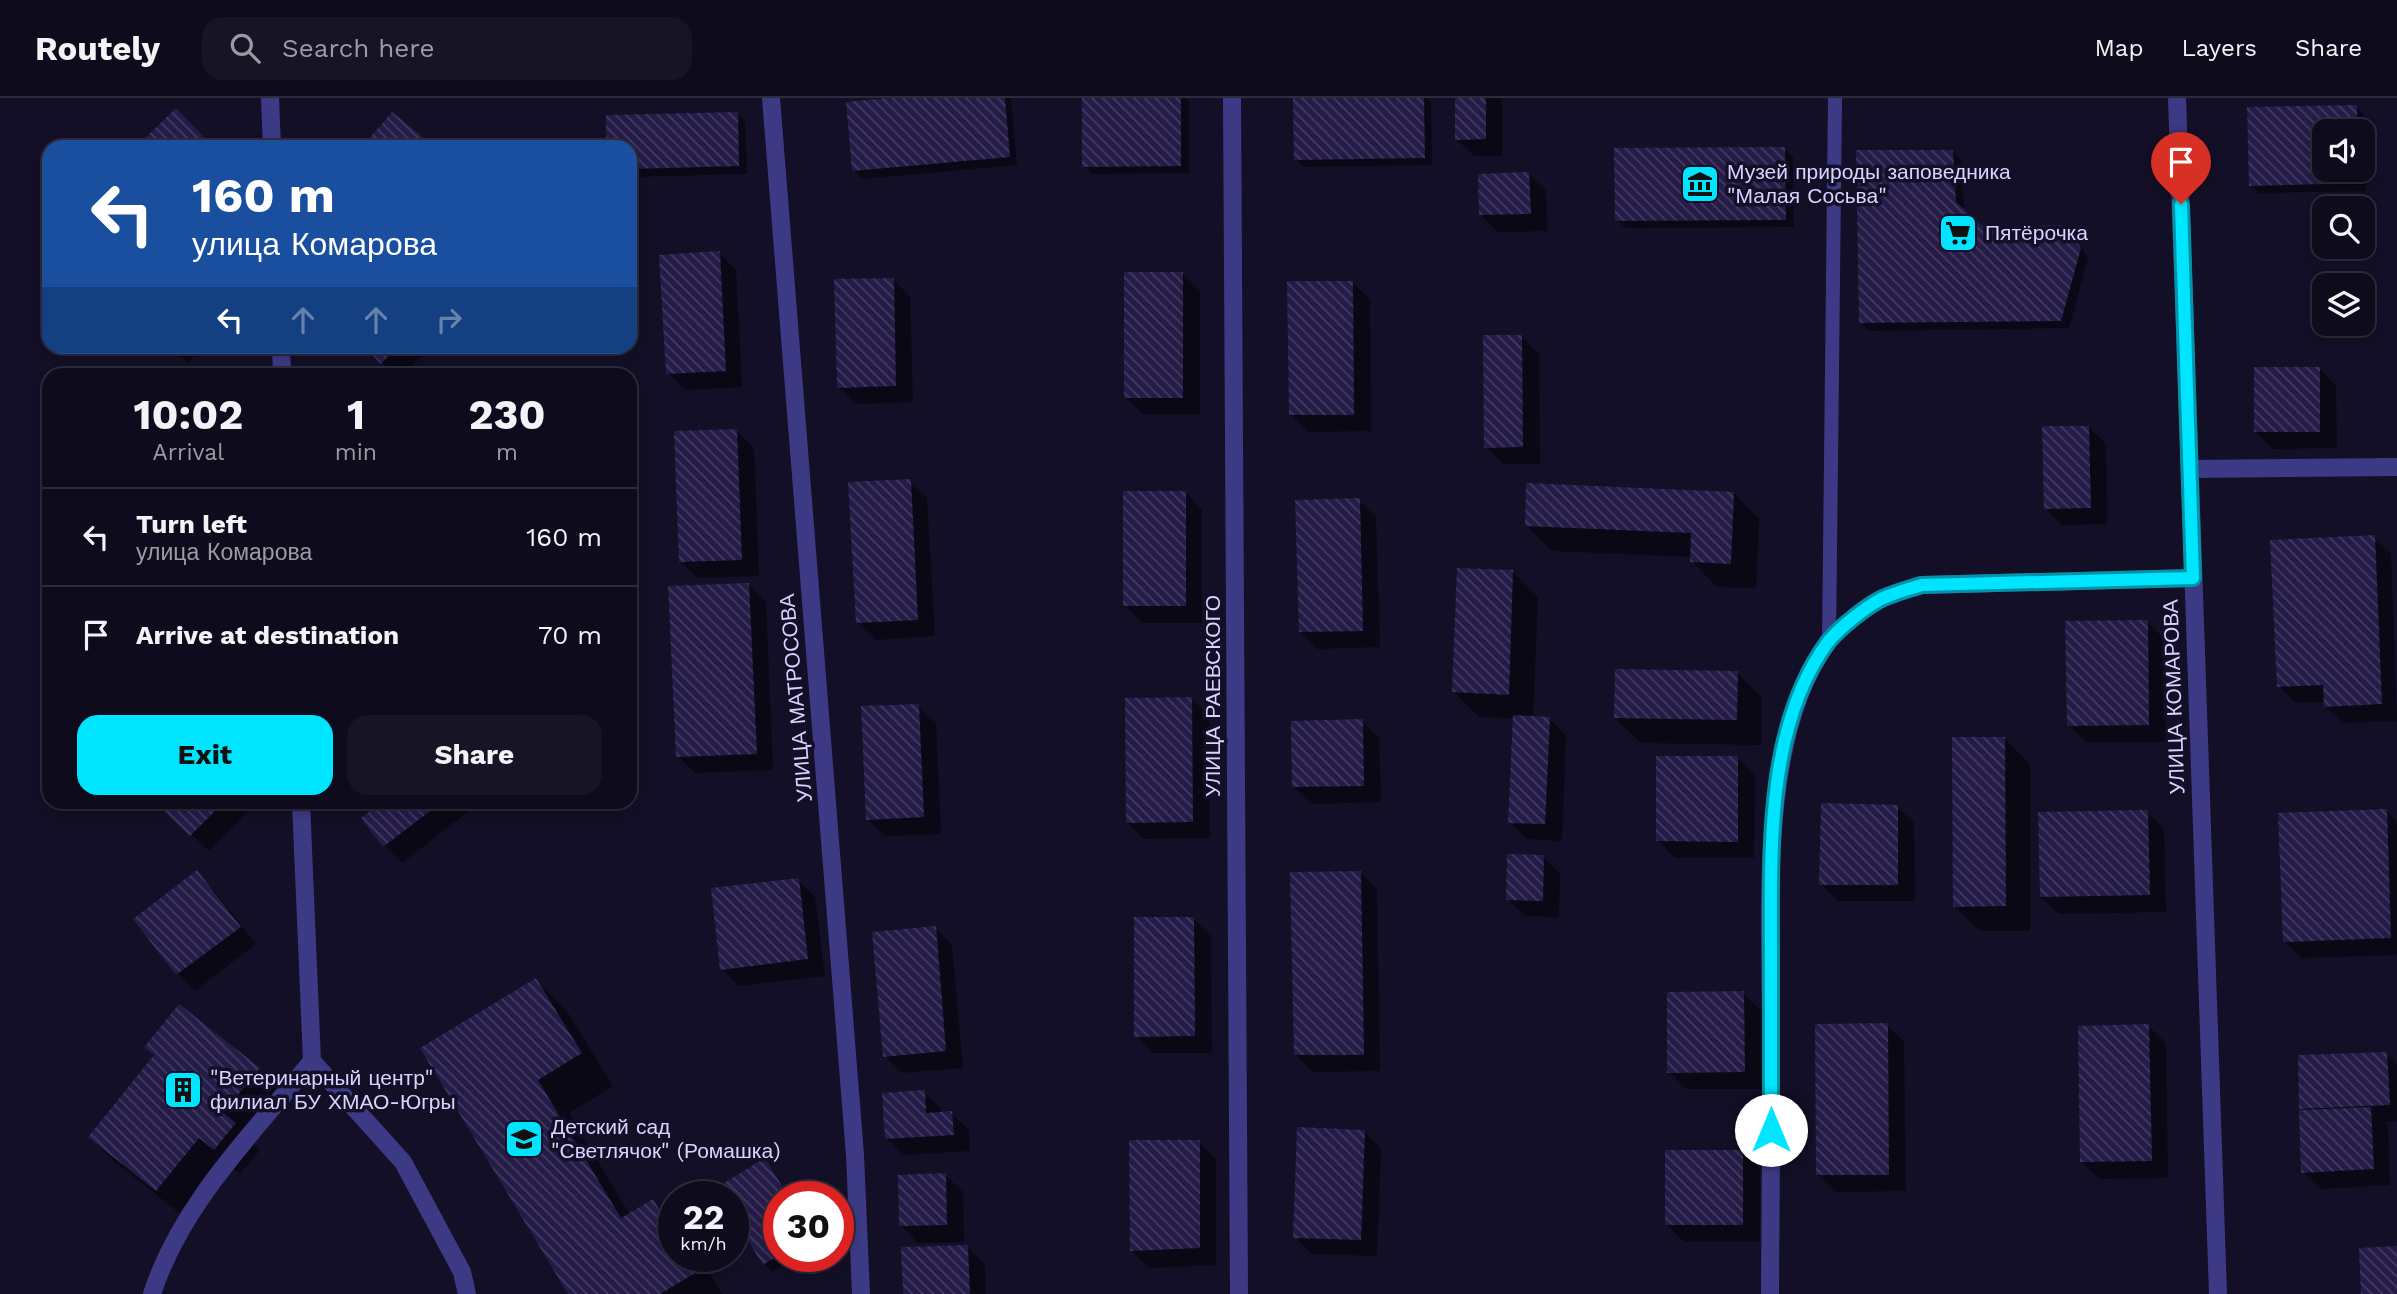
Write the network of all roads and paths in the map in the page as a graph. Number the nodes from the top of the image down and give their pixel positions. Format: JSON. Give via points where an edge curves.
{"nodes":[{"id":1,"x":270,"y":98,"type":"edge"},
{"id":2,"x":771,"y":98,"type":"edge"},
{"id":3,"x":1232,"y":98,"type":"edge"},
{"id":4,"x":1835,"y":98,"type":"edge"},
{"id":5,"x":2177,"y":98,"type":"edge"},
{"id":6,"x":272,"y":140,"type":"edge"},
{"id":7,"x":2397,"y":467,"type":"edge"},
{"id":8,"x":2190,"y":469,"type":"junction"},
{"id":9,"x":2193,"y":578,"type":"junction"},
{"id":10,"x":1829,"y":641,"type":"junction"},
{"id":11,"x":301,"y":809,"type":"edge"},
{"id":12,"x":312,"y":1061,"type":"junction"},
{"id":13,"x":152,"y":1294,"type":"edge"},
{"id":14,"x":467,"y":1294,"type":"edge"},
{"id":15,"x":861,"y":1294,"type":"edge"},
{"id":16,"x":1240,"y":1294,"type":"edge"},
{"id":17,"x":1770,"y":1294,"type":"edge"},
{"id":18,"x":2218,"y":1294,"type":"edge"}],
"edges":[{"from":1,"to":6,"type":"street"},
{"from":2,"to":15,"type":"street","name":"УЛИЦА МАТРОСОВА","via":[[852,1127]]},
{"from":3,"to":16,"type":"street","name":"УЛИЦА РАЕВСКОГО"},
{"from":4,"to":10,"type":"lane"},
{"from":5,"to":8,"type":"street","name":"УЛИЦА КОМАРОВА"},
{"from":7,"to":8,"type":"street"},
{"from":8,"to":9,"type":"street","name":"УЛИЦА КОМАРОВА"},
{"from":9,"to":10,"type":"street","via":[[1922,585],[1880,599]]},
{"from":9,"to":18,"type":"street","name":"УЛИЦА КОМАРОВА"},
{"from":10,"to":17,"type":"street","via":[[1793,710],[1776,784],[1771,884]]},
{"from":11,"to":12,"type":"street"},
{"from":12,"to":13,"type":"street","via":[[208,1188],[181,1230]]},
{"from":12,"to":14,"type":"street","via":[[403,1161],[463,1272]]}]}
